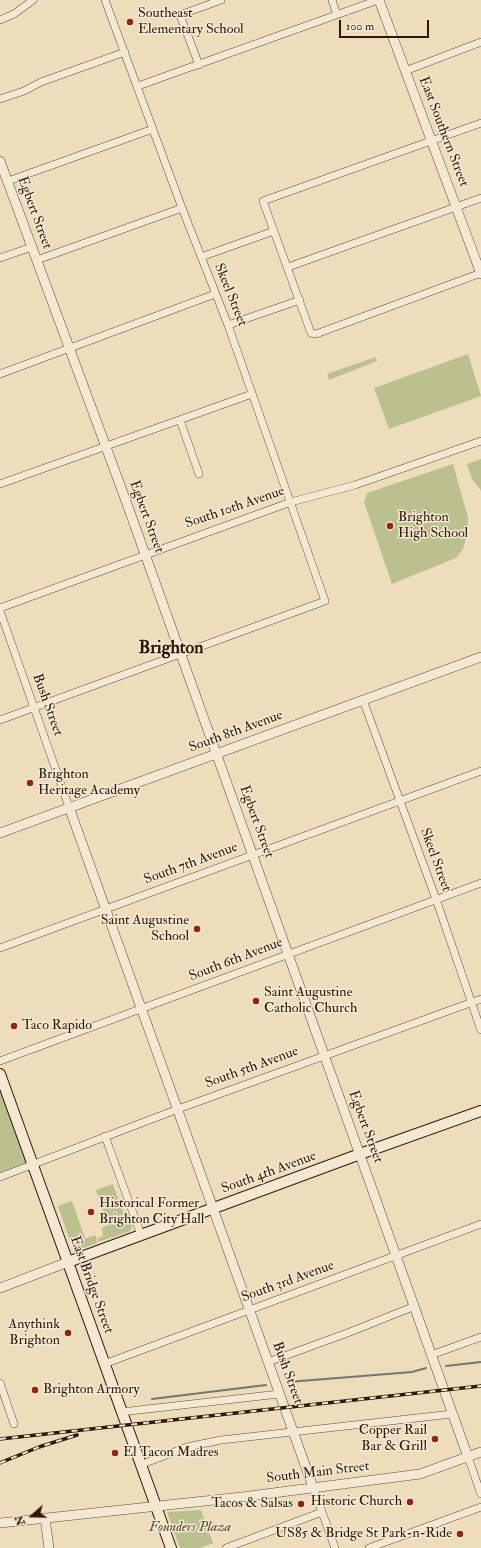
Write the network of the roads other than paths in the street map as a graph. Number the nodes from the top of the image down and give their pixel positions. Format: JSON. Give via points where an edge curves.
{"nodes":[{"id":1,"x":33,"y":0,"type":"edge"},
{"id":2,"x":106,"y":0,"type":"edge"},
{"id":3,"x":221,"y":0,"type":"edge"},
{"id":4,"x":332,"y":0,"type":"edge"},
{"id":5,"x":379,"y":0,"type":"edge"},
{"id":6,"x":337,"y":15,"type":"junction"},
{"id":7,"x":0,"y":20,"type":"edge"},
{"id":8,"x":481,"y":42,"type":"edge"},
{"id":9,"x":125,"y":52,"type":"junction"},
{"id":10,"x":199,"y":65,"type":"junction"},
{"id":11,"x":405,"y":71,"type":"junction"},
{"id":12,"x":138,"y":86,"type":"junction"},
{"id":13,"x":0,"y":100,"type":"edge"},
{"id":14,"x":481,"y":123,"type":"edge"},
{"id":15,"x":153,"y":129,"type":"junction"},
{"id":16,"x":432,"y":141,"type":"junction"},
{"id":17,"x":0,"y":161,"type":"edge"},
{"id":18,"x":4,"y":179,"type":"edge"},
{"id":19,"x":481,"y":198,"type":"edge"},
{"id":20,"x":457,"y":207,"type":"junction"},
{"id":21,"x":182,"y":208,"type":"junction"},
{"id":22,"x":274,"y":231,"type":"junction"},
{"id":23,"x":32,"y":247,"type":"junction"},
{"id":24,"x":201,"y":256,"type":"junction"},
{"id":25,"x":0,"y":258,"type":"edge"},
{"id":26,"x":37,"y":260,"type":"junction"},
{"id":27,"x":288,"y":267,"type":"junction"},
{"id":28,"x":481,"y":274,"type":"edge"},
{"id":29,"x":215,"y":294,"type":"junction"},
{"id":30,"x":300,"y":300,"type":"junction"},
{"id":31,"x":228,"y":325,"type":"junction"},
{"id":32,"x":69,"y":349,"type":"junction"},
{"id":33,"x":0,"y":374,"type":"edge"},
{"id":34,"x":252,"y":394,"type":"junction"},
{"id":35,"x":180,"y":420,"type":"junction"},
{"id":36,"x":481,"y":441,"type":"edge"},
{"id":37,"x":106,"y":446,"type":"junction"},
{"id":38,"x":199,"y":474,"type":"dead end"},
{"id":39,"x":0,"y":484,"type":"edge"},
{"id":40,"x":291,"y":502,"type":"junction"},
{"id":41,"x":145,"y":554,"type":"junction"},
{"id":42,"x":0,"y":609,"type":"edge"},
{"id":43,"x":180,"y":655,"type":"junction"},
{"id":44,"x":481,"y":657,"type":"edge"},
{"id":45,"x":363,"y":700,"type":"junction"},
{"id":46,"x":34,"y":707,"type":"junction"},
{"id":47,"x":0,"y":720,"type":"edge"},
{"id":48,"x":217,"y":754,"type":"junction"},
{"id":49,"x":481,"y":771,"type":"edge"},
{"id":50,"x":400,"y":801,"type":"junction"},
{"id":51,"x":69,"y":808,"type":"junction"},
{"id":52,"x":0,"y":833,"type":"edge"},
{"id":53,"x":253,"y":855,"type":"junction"},
{"id":54,"x":481,"y":883,"type":"edge"},
{"id":55,"x":436,"y":899,"type":"junction"},
{"id":56,"x":106,"y":909,"type":"junction"},
{"id":57,"x":0,"y":948,"type":"edge"},
{"id":58,"x":289,"y":954,"type":"junction"},
{"id":59,"x":481,"y":999,"type":"edge"},
{"id":60,"x":471,"y":1003,"type":"junction"},
{"id":61,"x":142,"y":1009,"type":"junction"},
{"id":62,"x":481,"y":1030,"type":"edge"},
{"id":63,"x":324,"y":1056,"type":"junction"},
{"id":64,"x":0,"y":1060,"type":"edge"},
{"id":65,"x":0,"y":1074,"type":"edge"},
{"id":66,"x":178,"y":1109,"type":"junction"},
{"id":67,"x":481,"y":1111,"type":"edge"},
{"id":68,"x":105,"y":1136,"type":"junction"},
{"id":69,"x":360,"y":1154,"type":"junction"},
{"id":70,"x":32,"y":1164,"type":"junction"},
{"id":71,"x":0,"y":1177,"type":"edge"},
{"id":72,"x":213,"y":1208,"type":"junction"},
{"id":73,"x":481,"y":1224,"type":"edge"},
{"id":74,"x":141,"y":1235,"type":"junction"},
{"id":75,"x":396,"y":1256,"type":"junction"},
{"id":76,"x":68,"y":1262,"type":"junction"},
{"id":77,"x":0,"y":1288,"type":"edge"},
{"id":78,"x":415,"y":1306,"type":"junction"},
{"id":79,"x":250,"y":1310,"type":"junction"},
{"id":80,"x":481,"y":1337,"type":"edge"},
{"id":81,"x":431,"y":1355,"type":"junction"},
{"id":82,"x":268,"y":1362,"type":"junction"},
{"id":83,"x":104,"y":1364,"type":"junction"},
{"id":84,"x":0,"y":1383,"type":"edge"},
{"id":85,"x":279,"y":1394,"type":"junction"},
{"id":86,"x":121,"y":1412,"type":"junction"},
{"id":87,"x":452,"y":1414,"type":"junction"},
{"id":88,"x":14,"y":1424,"type":"dead end"},
{"id":89,"x":293,"y":1432,"type":"junction"},
{"id":90,"x":481,"y":1452,"type":"edge"},
{"id":91,"x":468,"y":1457,"type":"junction"},
{"id":92,"x":140,"y":1465,"type":"junction"},
{"id":93,"x":313,"y":1487,"type":"junction"},
{"id":94,"x":481,"y":1494,"type":"edge"},
{"id":95,"x":155,"y":1506,"type":"junction"},
{"id":96,"x":481,"y":1507,"type":"edge"},
{"id":97,"x":322,"y":1512,"type":"junction"},
{"id":98,"x":45,"y":1518,"type":"junction"},
{"id":99,"x":0,"y":1523,"type":"edge"},
{"id":100,"x":49,"y":1548,"type":"edge"},
{"id":101,"x":171,"y":1548,"type":"edge"},
{"id":102,"x":226,"y":1548,"type":"edge"},
{"id":103,"x":335,"y":1548,"type":"edge"},
{"id":104,"x":369,"y":1548,"type":"edge"}],
"edges":[{"from":1,"to":7,"type":"street","via":[[14,14]]},
{"from":2,"to":9,"type":"street","name":"Skeel Street"},
{"from":3,"to":10,"type":"street","via":[[180,15]]},
{"from":4,"to":6,"type":"street"},
{"from":5,"to":6,"type":"street"},
{"from":5,"to":11,"type":"street","name":"East Southern Street"},
{"from":6,"to":10,"type":"street"},
{"from":8,"to":11,"type":"street"},
{"from":9,"to":12,"type":"street","name":"Skeel Street"},
{"from":9,"to":13,"type":"street","via":[[41,82]]},
{"from":10,"to":12,"type":"street"},
{"from":11,"to":16,"type":"street","name":"East Southern Street"},
{"from":12,"to":15,"type":"street","name":"Skeel Street"},
{"from":14,"to":16,"type":"street"},
{"from":15,"to":18,"type":"street"},
{"from":15,"to":21,"type":"street","name":"Skeel Street"},
{"from":16,"to":20,"type":"street","name":"East Southern Street"},
{"from":16,"to":22,"type":"street","via":[[263,200]]},
{"from":17,"to":18,"type":"street","name":"Egbert Street"},
{"from":18,"to":23,"type":"street","name":"Egbert Street"},
{"from":19,"to":20,"type":"street"},
{"from":20,"to":27,"type":"street"},
{"from":20,"to":28,"type":"street","name":"East Southern Street"},
{"from":21,"to":24,"type":"street","name":"Skeel Street"},
{"from":21,"to":26,"type":"street"},
{"from":22,"to":24,"type":"street"},
{"from":22,"to":27,"type":"street"},
{"from":23,"to":25,"type":"street"},
{"from":23,"to":26,"type":"street","name":"Egbert Street"},
{"from":24,"to":29,"type":"street","name":"Skeel Street"},
{"from":26,"to":32,"type":"street","name":"Egbert Street"},
{"from":27,"to":30,"type":"street"},
{"from":28,"to":30,"type":"street","via":[[316,334],[311,333]]},
{"from":29,"to":31,"type":"street","name":"Skeel Street"},
{"from":29,"to":32,"type":"street"},
{"from":30,"to":31,"type":"street"},
{"from":31,"to":34,"type":"street","name":"Skeel Street"},
{"from":32,"to":33,"type":"street"},
{"from":32,"to":37,"type":"street","name":"Egbert Street"},
{"from":34,"to":35,"type":"street"},
{"from":34,"to":40,"type":"street","name":"Skeel Street"},
{"from":35,"to":37,"type":"street"},
{"from":35,"to":38,"type":"street"},
{"from":36,"to":40,"type":"street","name":"South 10th Avenue","via":[[355,485]]},
{"from":37,"to":39,"type":"street"},
{"from":37,"to":41,"type":"street","name":"Egbert Street"},
{"from":40,"to":41,"type":"street","name":"South 10th Avenue"},
{"from":40,"to":43,"type":"street","name":"Skeel Street","via":[[326,601]]},
{"from":41,"to":42,"type":"street","name":"South 10th Avenue"},
{"from":41,"to":43,"type":"street","name":"Egbert Street"},
{"from":42,"to":46,"type":"street","name":"Bush Street"},
{"from":43,"to":46,"type":"street"},
{"from":43,"to":48,"type":"street","name":"Egbert Street"},
{"from":44,"to":45,"type":"street","name":"South 8th Avenue"},
{"from":45,"to":48,"type":"street","name":"South 8th Avenue"},
{"from":45,"to":50,"type":"street","name":"Skeel Street"},
{"from":46,"to":47,"type":"street"},
{"from":46,"to":51,"type":"street","name":"Bush Street"},
{"from":48,"to":51,"type":"street","name":"South 8th Avenue"},
{"from":48,"to":53,"type":"street","name":"Egbert Street"},
{"from":49,"to":50,"type":"street","name":"South 7th Avenue"},
{"from":50,"to":53,"type":"street","name":"South 7th Avenue"},
{"from":50,"to":55,"type":"street","name":"Skeel Street"},
{"from":51,"to":52,"type":"street","name":"South 8th Avenue"},
{"from":51,"to":56,"type":"street","name":"Bush Street"},
{"from":53,"to":56,"type":"street","name":"South 7th Avenue"},
{"from":53,"to":58,"type":"street","name":"Egbert Street"},
{"from":54,"to":55,"type":"street","name":"South 6th Avenue"},
{"from":55,"to":58,"type":"street","name":"South 6th Avenue"},
{"from":55,"to":60,"type":"street","name":"Skeel Street"},
{"from":56,"to":57,"type":"street","name":"South 7th Avenue"},
{"from":56,"to":61,"type":"street","name":"Bush Street"},
{"from":58,"to":61,"type":"street","name":"South 6th Avenue"},
{"from":58,"to":63,"type":"street","name":"Egbert Street"},
{"from":59,"to":60,"type":"street","name":"South 5th Avenue"},
{"from":60,"to":62,"type":"street","name":"Skeel Street"},
{"from":60,"to":63,"type":"street","name":"South 5th Avenue"},
{"from":61,"to":64,"type":"street","name":"South 6th Avenue"},
{"from":61,"to":66,"type":"street","name":"Bush Street"},
{"from":63,"to":66,"type":"street","name":"South 5th Avenue"},
{"from":63,"to":69,"type":"street","name":"Egbert Street"},
{"from":65,"to":70,"type":"main road","name":"East Bridge Street"},
{"from":66,"to":68,"type":"street","name":"South 5th Avenue"},
{"from":66,"to":72,"type":"street","name":"Bush Street"},
{"from":67,"to":69,"type":"main road","name":"South 4th Avenue"},
{"from":68,"to":70,"type":"street","name":"South 5th Avenue"},
{"from":68,"to":74,"type":"street"},
{"from":69,"to":72,"type":"main road","name":"South 4th Avenue"},
{"from":69,"to":75,"type":"street","name":"Egbert Street"},
{"from":70,"to":71,"type":"street","name":"South 5th Avenue"},
{"from":70,"to":76,"type":"main road","name":"East Bridge Street"},
{"from":72,"to":74,"type":"main road","name":"South 4th Avenue"},
{"from":72,"to":79,"type":"street","name":"Bush Street"},
{"from":73,"to":75,"type":"street","name":"South 3rd Avenue"},
{"from":74,"to":76,"type":"main road","name":"South 4th Avenue"},
{"from":75,"to":78,"type":"street","name":"Egbert Street"},
{"from":75,"to":79,"type":"street","name":"South 3rd Avenue"},
{"from":76,"to":77,"type":"street"},
{"from":76,"to":83,"type":"main road","name":"East Bridge Street"},
{"from":78,"to":81,"type":"street","name":"Egbert Street"},
{"from":78,"to":82,"type":"street"},
{"from":79,"to":82,"type":"street","name":"Bush Street"},
{"from":79,"to":83,"type":"street","name":"South 3rd Avenue"},
{"from":80,"to":81,"type":"street"},
{"from":81,"to":87,"type":"street","name":"Egbert Street"},
{"from":82,"to":85,"type":"street","name":"Bush Street"},
{"from":83,"to":86,"type":"main road","name":"East Bridge Street"},
{"from":84,"to":88,"type":"street"},
{"from":85,"to":86,"type":"street"},
{"from":85,"to":89,"type":"street","name":"Bush Street"},
{"from":86,"to":92,"type":"main road","name":"East Bridge Street"},
{"from":87,"to":89,"type":"street"},
{"from":87,"to":91,"type":"street","name":"Egbert Street"},
{"from":89,"to":92,"type":"street","via":[[221,1440],[187,1447]]},
{"from":89,"to":93,"type":"street","name":"Bush Street"},
{"from":90,"to":91,"type":"street","name":"South Main Street"},
{"from":91,"to":93,"type":"street","name":"South Main Street","via":[[420,1474]]},
{"from":91,"to":94,"type":"street","name":"Egbert Street"},
{"from":92,"to":95,"type":"main road","name":"East Bridge Street"},
{"from":93,"to":95,"type":"street","name":"South Main Street"},
{"from":93,"to":97,"type":"street","name":"Bush Street"},
{"from":95,"to":98,"type":"street","name":"South Main Street"},
{"from":95,"to":101,"type":"main road","name":"East Bridge Street"},
{"from":96,"to":104,"type":"street"},
{"from":97,"to":102,"type":"street"},
{"from":97,"to":103,"type":"street","name":"Bush Street"},
{"from":98,"to":99,"type":"street","name":"South Main Street"},
{"from":98,"to":100,"type":"street"}]}
